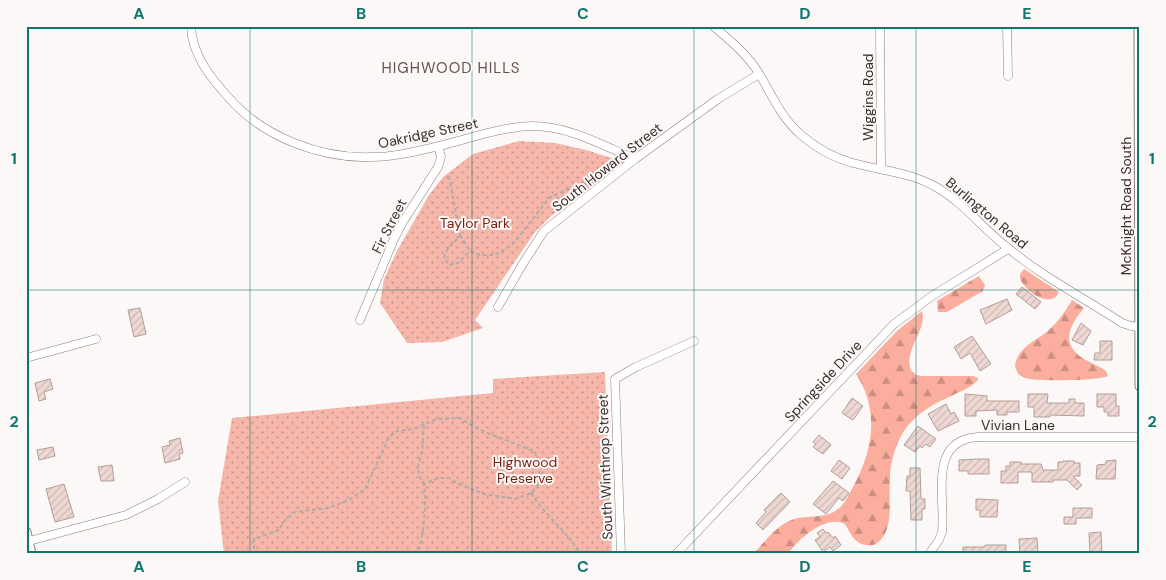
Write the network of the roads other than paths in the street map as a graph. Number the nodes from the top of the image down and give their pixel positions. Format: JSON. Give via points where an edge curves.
{"nodes":[{"id":1,"x":191,"y":26,"type":"edge"},
{"id":2,"x":713,"y":26,"type":"edge"},
{"id":3,"x":880,"y":26,"type":"edge"},
{"id":4,"x":1007,"y":26,"type":"edge"},
{"id":5,"x":1140,"y":26,"type":"edge"},
{"id":6,"x":759,"y":74,"type":"junction"},
{"id":7,"x":1008,"y":76,"type":"dead end"},
{"id":8,"x":438,"y":146,"type":"junction"},
{"id":9,"x":635,"y":159,"type":"junction"},
{"id":10,"x":881,"y":168,"type":"junction"},
{"id":11,"x":1008,"y":249,"type":"junction"},
{"id":12,"x":498,"y":307,"type":"dead end"},
{"id":13,"x":360,"y":320,"type":"dead end"},
{"id":14,"x":1139,"y":327,"type":"edge"},
{"id":15,"x":96,"y":339,"type":"dead end"},
{"id":16,"x":694,"y":341,"type":"dead end"},
{"id":17,"x":26,"y":358,"type":"edge"},
{"id":18,"x":1140,"y":379,"type":"edge"},
{"id":19,"x":1140,"y":386,"type":"edge"},
{"id":20,"x":1140,"y":437,"type":"edge"},
{"id":21,"x":185,"y":482,"type":"dead end"},
{"id":22,"x":26,"y":532,"type":"edge"},
{"id":23,"x":29,"y":541,"type":"junction"},
{"id":24,"x":31,"y":554,"type":"edge"},
{"id":25,"x":621,"y":554,"type":"edge"},
{"id":26,"x":676,"y":554,"type":"edge"},
{"id":27,"x":929,"y":554,"type":"edge"}],
"edges":[{"from":1,"to":8,"type":"street","name":"Oakridge Street","via":[[195,50],[214,82],[247,115],[282,138],[306,148],[356,157],[388,156]]},
{"from":2,"to":6,"type":"street","name":"Burlington Road","via":[[737,46]]},
{"from":3,"to":10,"type":"street","name":"Wiggins Road"},
{"from":4,"to":7,"type":"street"},
{"from":5,"to":14,"type":"street","name":"McKnight Road South"},
{"from":6,"to":9,"type":"street","name":"South Howard Street","via":[[718,99]]},
{"from":6,"to":10,"type":"street","name":"Burlington Road","via":[[784,117],[800,134],[832,155]]},
{"from":8,"to":9,"type":"street","name":"Oakridge Street","via":[[497,131],[548,127],[574,133]]},
{"from":8,"to":13,"type":"street","name":"Fir Street","via":[[441,157],[438,167],[394,239]]},
{"from":9,"to":12,"type":"street","name":"South Howard Street","via":[[544,231]]},
{"from":10,"to":11,"type":"street","name":"Burlington Road","via":[[921,179],[942,191]]},
{"from":11,"to":14,"type":"street","name":"Burlington Road","via":[[1122,323]]},
{"from":11,"to":26,"type":"street","name":"Springside Drive","via":[[901,318]]},
{"from":14,"to":18,"type":"street","name":"McKnight Road South"},
{"from":15,"to":17,"type":"street"},
{"from":16,"to":25,"type":"street","name":"South Winthrop Street","via":[[615,379]]},
{"from":18,"to":19,"type":"street","name":"McKnight Road South"},
{"from":20,"to":27,"type":"street","name":"Vivian Lane","via":[[978,437],[960,442],[950,449],[944,462],[942,532]]},
{"from":21,"to":23,"type":"street","via":[[138,510]]},
{"from":22,"to":23,"type":"street"},
{"from":23,"to":24,"type":"street"}]}
